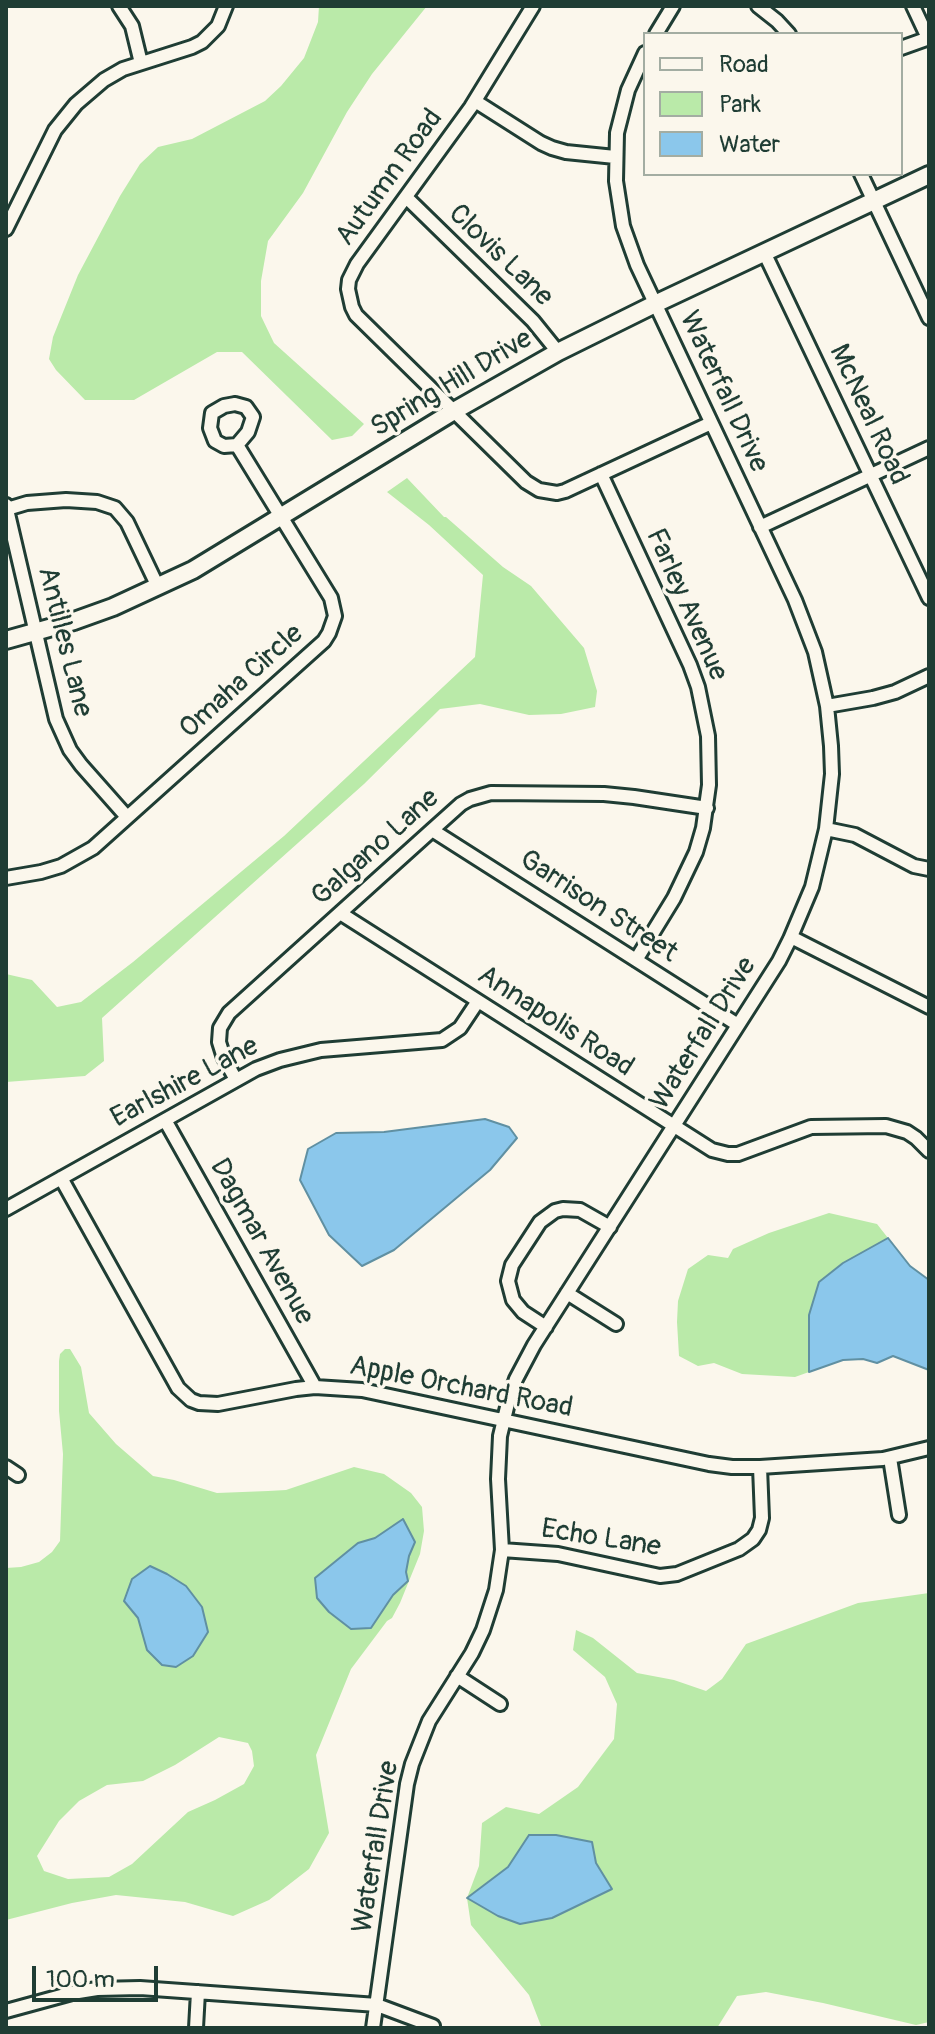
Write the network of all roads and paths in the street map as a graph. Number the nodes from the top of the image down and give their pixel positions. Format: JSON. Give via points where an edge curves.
{"nodes":[{"id":1,"x":119,"y":6,"type":"edge"},
{"id":2,"x":226,"y":6,"type":"edge"},
{"id":3,"x":533,"y":6,"type":"edge"},
{"id":4,"x":673,"y":6,"type":"edge"},
{"id":5,"x":758,"y":6,"type":"edge"},
{"id":6,"x":913,"y":6,"type":"edge"},
{"id":7,"x":657,"y":32,"type":"edge"},
{"id":8,"x":787,"y":32,"type":"edge"},
{"id":9,"x":929,"y":38,"type":"edge"},
{"id":10,"x":903,"y":47,"type":"edge"},
{"id":11,"x":643,"y":57,"type":"edge"},
{"id":12,"x":141,"y":63,"type":"junction"},
{"id":13,"x":475,"y":101,"type":"junction"},
{"id":14,"x":615,"y":157,"type":"junction"},
{"id":15,"x":929,"y":175,"type":"edge"},
{"id":16,"x":862,"y":176,"type":"edge"},
{"id":17,"x":406,"y":197,"type":"junction"},
{"id":18,"x":873,"y":201,"type":"junction"},
{"id":19,"x":6,"y":229,"type":"edge"},
{"id":20,"x":764,"y":252,"type":"junction"},
{"id":21,"x":655,"y":304,"type":"junction"},
{"id":22,"x":928,"y":315,"type":"edge"},
{"id":23,"x":558,"y":352,"type":"junction"},
{"id":24,"x":454,"y":411,"type":"junction"},
{"id":25,"x":711,"y":423,"type":"junction"},
{"id":26,"x":237,"y":445,"type":"dead end"},
{"id":27,"x":929,"y":448,"type":"edge"},
{"id":28,"x":601,"y":474,"type":"junction"},
{"id":29,"x":871,"y":475,"type":"junction"},
{"id":30,"x":6,"y":507,"type":"edge"},
{"id":31,"x":282,"y":517,"type":"junction"},
{"id":32,"x":760,"y":527,"type":"junction"},
{"id":33,"x":158,"y":587,"type":"junction"},
{"id":34,"x":929,"y":598,"type":"edge"},
{"id":35,"x":35,"y":633,"type":"junction"},
{"id":36,"x":6,"y":640,"type":"edge"},
{"id":37,"x":929,"y":676,"type":"edge"},
{"id":38,"x":827,"y":706,"type":"junction"},
{"id":39,"x":707,"y":808,"type":"junction"},
{"id":40,"x":127,"y":817,"type":"junction"},
{"id":41,"x":826,"y":829,"type":"junction"},
{"id":42,"x":432,"y":830,"type":"junction"},
{"id":43,"x":929,"y":869,"type":"edge"},
{"id":44,"x":6,"y":878,"type":"edge"},
{"id":45,"x":340,"y":913,"type":"junction"},
{"id":46,"x":791,"y":937,"type":"junction"},
{"id":47,"x":636,"y":960,"type":"junction"},
{"id":48,"x":478,"y":1001,"type":"junction"},
{"id":49,"x":929,"y":1007,"type":"edge"},
{"id":50,"x":738,"y":1025,"type":"junction"},
{"id":51,"x":236,"y":1080,"type":"junction"},
{"id":52,"x":165,"y":1120,"type":"junction"},
{"id":53,"x":674,"y":1126,"type":"junction"},
{"id":54,"x":929,"y":1151,"type":"edge"},
{"id":55,"x":61,"y":1178,"type":"junction"},
{"id":56,"x":6,"y":1209,"type":"edge"},
{"id":57,"x":610,"y":1227,"type":"junction"},
{"id":58,"x":567,"y":1293,"type":"junction"},
{"id":59,"x":616,"y":1324,"type":"dead end"},
{"id":60,"x":546,"y":1327,"type":"junction"},
{"id":61,"x":315,"y":1387,"type":"junction"},
{"id":62,"x":503,"y":1420,"type":"junction"},
{"id":63,"x":929,"y":1448,"type":"edge"},
{"id":64,"x":890,"y":1458,"type":"junction"},
{"id":65,"x":6,"y":1467,"type":"edge"},
{"id":66,"x":760,"y":1467,"type":"junction"},
{"id":67,"x":18,"y":1475,"type":"dead end"},
{"id":68,"x":899,"y":1515,"type":"dead end"},
{"id":69,"x":502,"y":1550,"type":"junction"},
{"id":70,"x":457,"y":1676,"type":"junction"},
{"id":71,"x":500,"y":1704,"type":"dead end"},
{"id":72,"x":198,"y":1992,"type":"junction"},
{"id":73,"x":377,"y":2005,"type":"junction"},
{"id":74,"x":6,"y":2011,"type":"edge"},
{"id":75,"x":433,"y":2026,"type":"dead end"},
{"id":76,"x":196,"y":2028,"type":"edge"},
{"id":77,"x":373,"y":2028,"type":"edge"}],
"edges":[{"from":1,"to":12,"type":"street","via":[[132,26]]},
{"from":2,"to":12,"type":"street","via":[[218,26],[202,42]]},
{"from":3,"to":13,"type":"street","name":"Autumn Road"},
{"from":4,"to":7,"type":"street"},
{"from":5,"to":8,"type":"street"},
{"from":6,"to":9,"type":"street"},
{"from":9,"to":10,"type":"street"},
{"from":11,"to":14,"type":"street","name":"Waterfall Drive","via":[[628,90]]},
{"from":12,"to":19,"type":"street","via":[[104,80],[65,116]]},
{"from":13,"to":14,"type":"street","via":[[552,148]]},
{"from":13,"to":17,"type":"street","name":"Autumn Road"},
{"from":14,"to":21,"type":"street","name":"Waterfall Drive","via":[[623,226]]},
{"from":15,"to":18,"type":"main road","name":"Spring Hill Drive"},
{"from":16,"to":18,"type":"street"},
{"from":17,"to":23,"type":"street","name":"Clovis Lane"},
{"from":17,"to":24,"type":"street","name":"Autumn Road","via":[[352,271],[349,298],[356,315]]},
{"from":18,"to":20,"type":"main road","name":"Spring Hill Drive"},
{"from":18,"to":22,"type":"street"},
{"from":20,"to":21,"type":"main road","name":"Spring Hill Drive"},
{"from":20,"to":29,"type":"street","name":"McNeal Road"},
{"from":21,"to":23,"type":"main road","name":"Spring Hill Drive"},
{"from":21,"to":25,"type":"street","name":"Waterfall Drive"},
{"from":23,"to":24,"type":"main road","name":"Spring Hill Drive"},
{"from":24,"to":28,"type":"street","name":"Autumn Road","via":[[539,490],[565,491]]},
{"from":24,"to":31,"type":"main road","name":"Spring Hill Drive"},
{"from":25,"to":28,"type":"street"},
{"from":25,"to":32,"type":"street","name":"Waterfall Drive"},
{"from":26,"to":31,"type":"street","name":"Omaha Circle"},
{"from":27,"to":29,"type":"street"},
{"from":28,"to":39,"type":"street","name":"Farley Avenue","via":[[698,687],[708,736]]},
{"from":29,"to":32,"type":"street"},
{"from":29,"to":34,"type":"street","name":"McNeal Road"},
{"from":30,"to":33,"type":"street","via":[[66,500],[115,508]]},
{"from":30,"to":35,"type":"street","name":"Antilles Lane"},
{"from":31,"to":33,"type":"main road","name":"Spring Hill Drive"},
{"from":31,"to":40,"type":"street","name":"Omaha Circle","via":[[331,598],[335,616],[329,633]]},
{"from":32,"to":38,"type":"street","name":"Waterfall Drive","via":[[805,623]]},
{"from":33,"to":35,"type":"main road","name":"Spring Hill Drive"},
{"from":35,"to":36,"type":"main road","name":"Spring Hill Drive"},
{"from":35,"to":40,"type":"street","name":"Antilles Lane","via":[[62,734],[81,765]]},
{"from":37,"to":38,"type":"street","via":[[895,692]]},
{"from":38,"to":41,"type":"street","name":"Waterfall Drive","via":[[832,774]]},
{"from":39,"to":42,"type":"street","name":"Galgano Lane","via":[[604,794],[491,793],[461,804]]},
{"from":39,"to":47,"type":"street","name":"Farley Avenue","via":[[686,875]]},
{"from":40,"to":44,"type":"street","name":"Omaha Circle","via":[[93,848],[61,866]]},
{"from":41,"to":43,"type":"street","via":[[855,835]]},
{"from":41,"to":46,"type":"street","name":"Waterfall Drive","via":[[812,887]]},
{"from":42,"to":45,"type":"street","name":"Galgano Lane"},
{"from":42,"to":47,"type":"street","name":"Garrison Street"},
{"from":45,"to":48,"type":"street","name":"Annapolis Road"},
{"from":45,"to":51,"type":"street","name":"Galgano Lane","via":[[223,1021],[220,1049]]},
{"from":46,"to":49,"type":"street"},
{"from":46,"to":50,"type":"street","name":"Waterfall Drive"},
{"from":47,"to":50,"type":"street","name":"Garrison Street"},
{"from":48,"to":51,"type":"street","name":"Earlshire Lane","via":[[460,1028],[442,1040],[300,1054]]},
{"from":48,"to":53,"type":"street","name":"Annapolis Road"},
{"from":50,"to":53,"type":"street","name":"Waterfall Drive"},
{"from":51,"to":52,"type":"street","name":"Earlshire Lane"},
{"from":52,"to":55,"type":"street","name":"Earlshire Lane"},
{"from":52,"to":61,"type":"street","name":"Dagmar Avenue"},
{"from":53,"to":54,"type":"street","name":"Annapolis Road","via":[[728,1154],[818,1126],[897,1128]]},
{"from":53,"to":57,"type":"street","name":"Waterfall Drive"},
{"from":55,"to":56,"type":"street","name":"Earlshire Lane"},
{"from":55,"to":61,"type":"street","name":"Apple Orchard Road","via":[[184,1394],[208,1405]]},
{"from":57,"to":58,"type":"street","name":"Waterfall Drive"},
{"from":57,"to":60,"type":"street","via":[[580,1210],[555,1211],[540,1222],[512,1265],[508,1281],[513,1300]]},
{"from":58,"to":59,"type":"street"},
{"from":58,"to":60,"type":"street","name":"Waterfall Drive"},
{"from":60,"to":62,"type":"street","name":"Waterfall Drive","via":[[521,1369]]},
{"from":61,"to":62,"type":"street","name":"Apple Orchard Road","via":[[362,1390]]},
{"from":62,"to":66,"type":"street","name":"Apple Orchard Road","via":[[709,1464]]},
{"from":62,"to":69,"type":"street","name":"Waterfall Drive","via":[[498,1457]]},
{"from":63,"to":64,"type":"street","name":"Apple Orchard Road"},
{"from":64,"to":66,"type":"street","name":"Apple Orchard Road"},
{"from":64,"to":68,"type":"street"},
{"from":65,"to":67,"type":"street"},
{"from":66,"to":69,"type":"street","name":"Echo Lane","via":[[762,1518],[753,1539],[677,1574],[660,1576],[558,1554]]},
{"from":69,"to":70,"type":"street","name":"Waterfall Drive","via":[[491,1610]]},
{"from":70,"to":71,"type":"street"},
{"from":70,"to":73,"type":"street","name":"Waterfall Drive","via":[[429,1721],[407,1784]]},
{"from":72,"to":73,"type":"street"},
{"from":72,"to":74,"type":"street","via":[[97,1989]]},
{"from":72,"to":76,"type":"street"},
{"from":73,"to":75,"type":"street"},
{"from":73,"to":77,"type":"street","name":"Waterfall Drive"}]}
